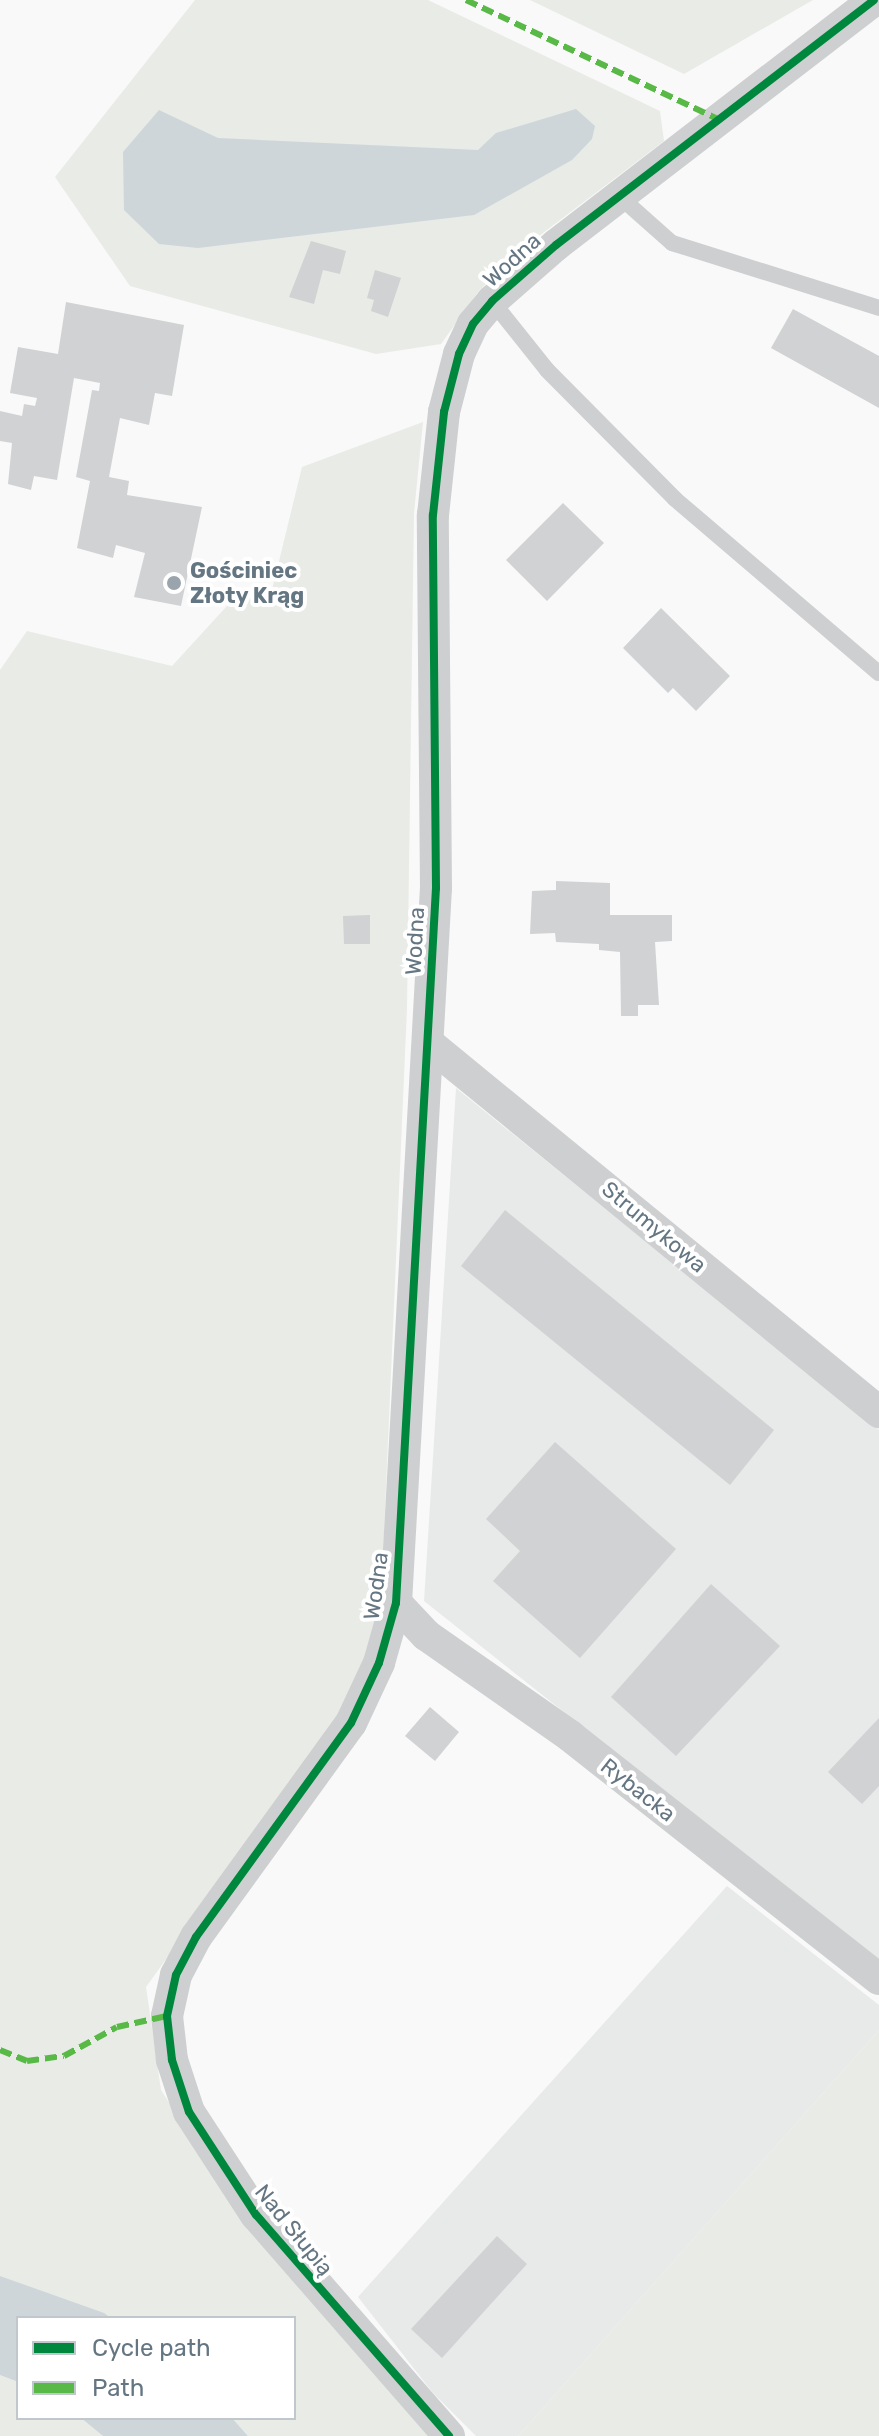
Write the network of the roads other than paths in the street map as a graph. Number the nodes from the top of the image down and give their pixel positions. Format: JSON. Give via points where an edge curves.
{"nodes":[{"id":1,"x":874,"y":0,"type":"edge"},
{"id":2,"x":619,"y":196,"type":"junction"},
{"id":3,"x":492,"y":301,"type":"junction"},
{"id":4,"x":879,"y":308,"type":"edge"},
{"id":5,"x":879,"y":673,"type":"edge"},
{"id":6,"x":428,"y":1043,"type":"junction"},
{"id":7,"x":879,"y":1412,"type":"edge"},
{"id":8,"x":396,"y":1603,"type":"junction"},
{"id":9,"x":879,"y":1979,"type":"edge"},
{"id":10,"x":167,"y":2016,"type":"joint"},
{"id":11,"x":449,"y":2436,"type":"edge"}],
"edges":[{"from":1,"to":2,"type":"street","name":"Wodna"},
{"from":2,"to":3,"type":"street","name":"Wodna"},
{"from":2,"to":4,"type":"lane","via":[[672,243]]},
{"from":3,"to":5,"type":"lane","via":[[547,370],[675,499]]},
{"from":3,"to":6,"type":"street","name":"Wodna","via":[[459,354],[444,412],[433,515],[436,888]]},
{"from":6,"to":7,"type":"street","name":"Strumykowa"},
{"from":6,"to":8,"type":"street","name":"Wodna"},
{"from":8,"to":9,"type":"street","name":"Rybacka","via":[[426,1635],[570,1736]]},
{"from":8,"to":10,"type":"street","name":"Wodna","via":[[379,1663],[351,1723],[196,1937],[176,1975]]},
{"from":10,"to":11,"type":"street","name":"Nad Słupią","via":[[172,2060],[189,2112],[256,2215]]}]}
